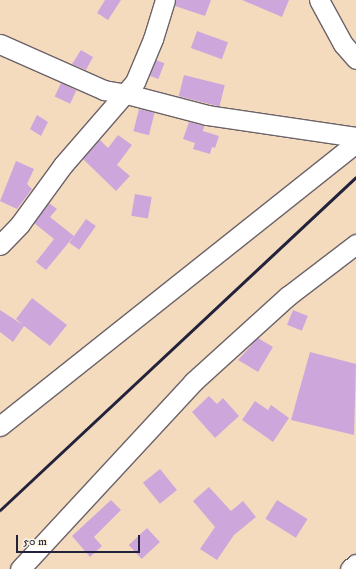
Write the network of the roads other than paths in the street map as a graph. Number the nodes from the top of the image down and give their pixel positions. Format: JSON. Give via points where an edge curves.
{"nodes":[{"id":1,"x":165,"y":0,"type":"edge"},
{"id":2,"x":319,"y":0,"type":"edge"},
{"id":3,"x":0,"y":44,"type":"edge"},
{"id":4,"x":356,"y":59,"type":"edge"},
{"id":5,"x":127,"y":94,"type":"junction"},
{"id":6,"x":356,"y":138,"type":"edge"},
{"id":7,"x":356,"y":143,"type":"edge"},
{"id":8,"x":356,"y":244,"type":"edge"},
{"id":9,"x":0,"y":245,"type":"edge"},
{"id":10,"x":0,"y":426,"type":"edge"},
{"id":11,"x":356,"y":564,"type":"edge"},
{"id":12,"x":20,"y":569,"type":"edge"},
{"id":13,"x":350,"y":569,"type":"edge"}],
"edges":[{"from":1,"to":5,"type":"street","via":[[153,39],[135,82]]},
{"from":2,"to":4,"type":"street","via":[[343,44]]},
{"from":3,"to":5,"type":"street","via":[[85,84]]},
{"from":5,"to":6,"type":"street","via":[[207,116]]},
{"from":5,"to":9,"type":"street","via":[[63,165],[20,224]]},
{"from":7,"to":10,"type":"street"},
{"from":8,"to":12,"type":"street","via":[[288,296],[193,382]]},
{"from":11,"to":13,"type":"street"}]}
